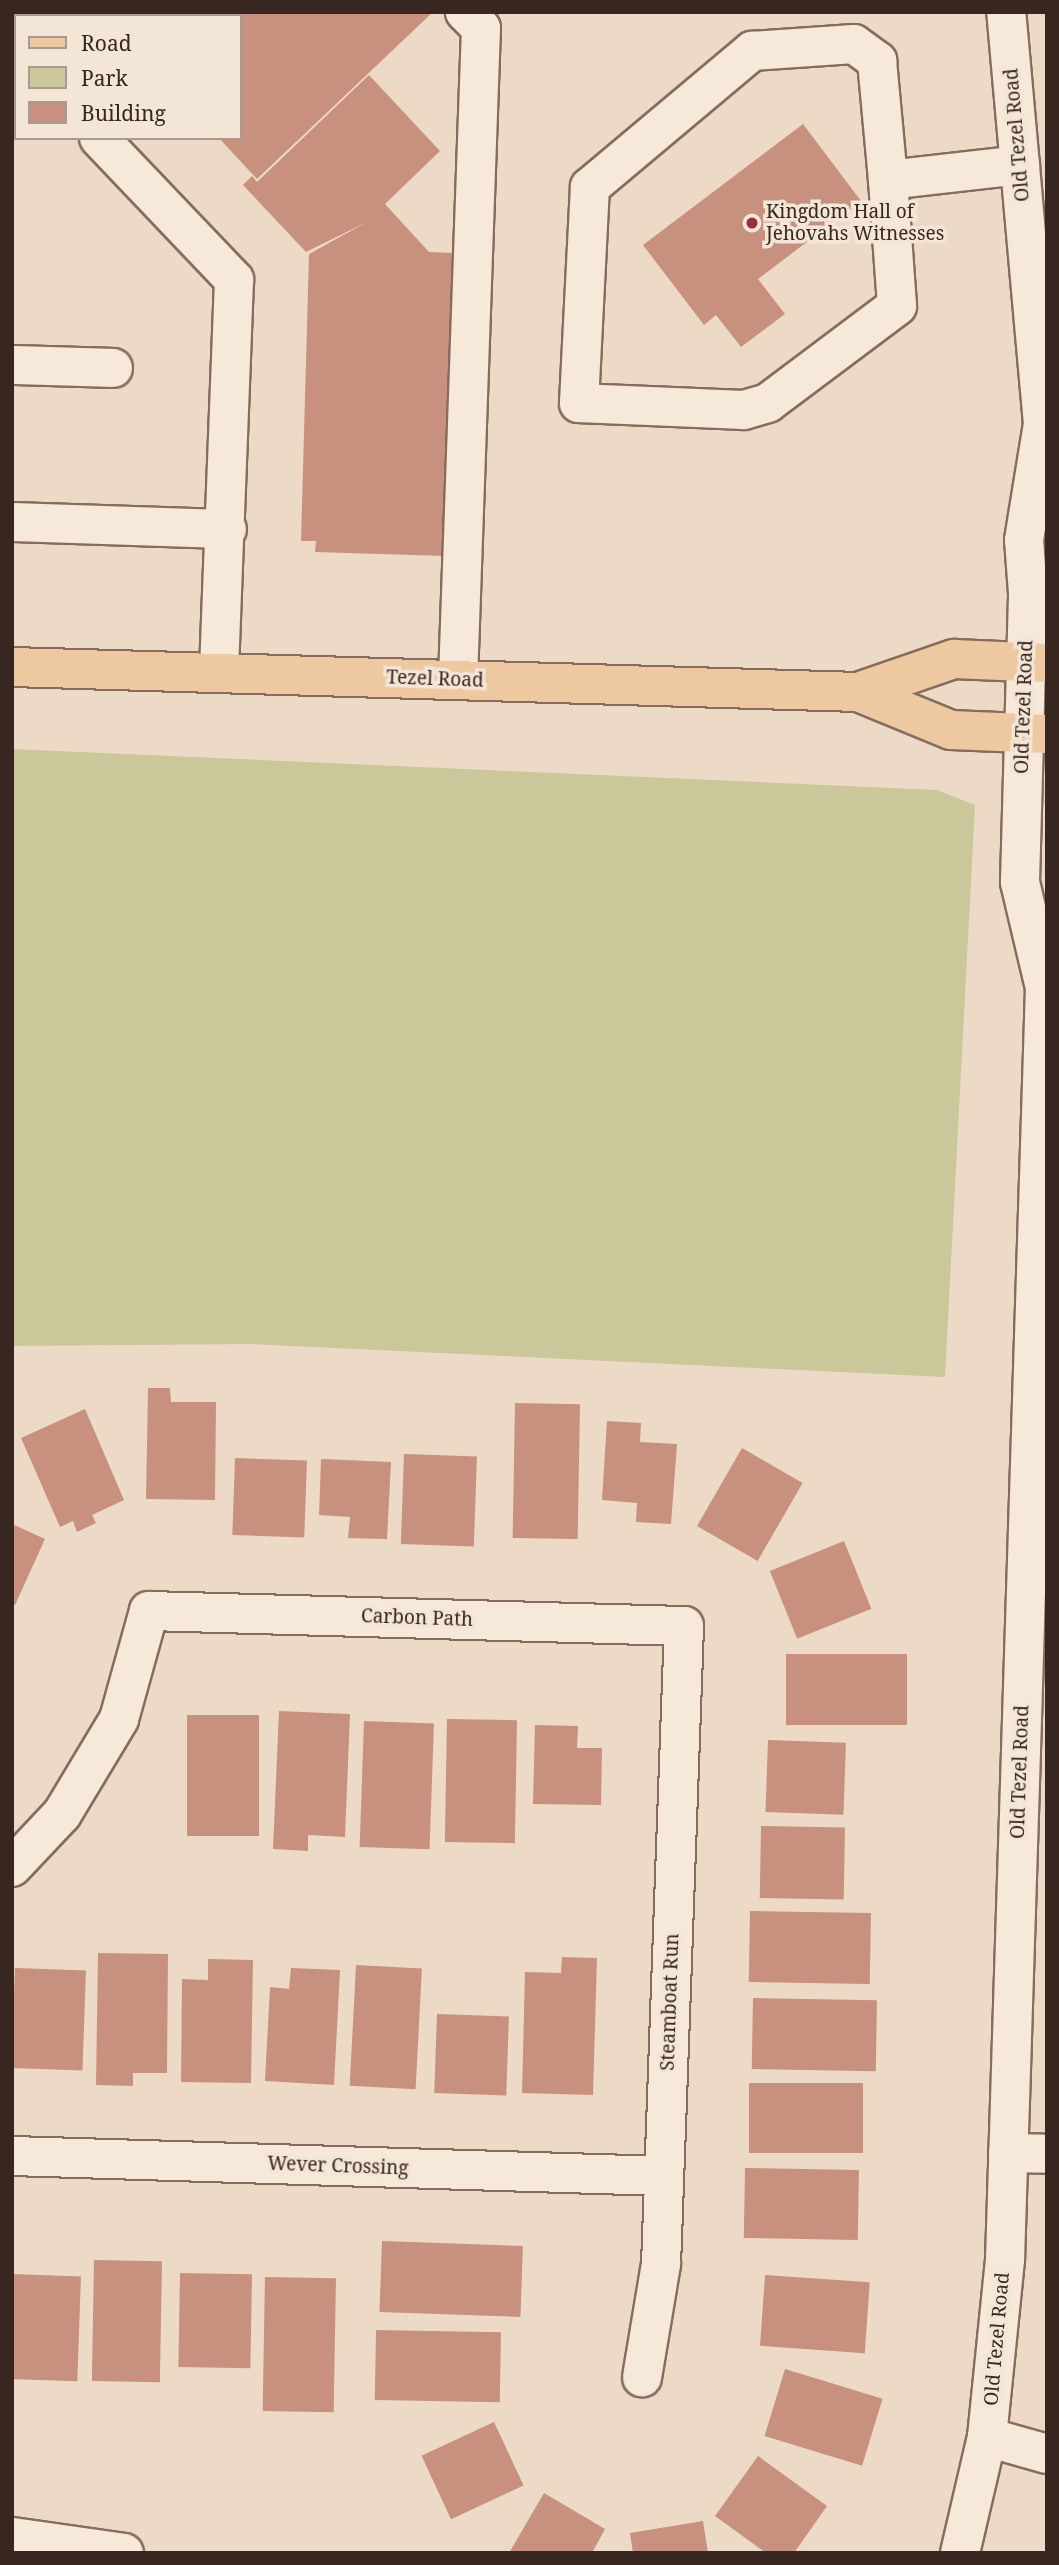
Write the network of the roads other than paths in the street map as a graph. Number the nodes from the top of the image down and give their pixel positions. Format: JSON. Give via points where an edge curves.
{"nodes":[{"id":1,"x":465,"y":12,"type":"edge"},
{"id":2,"x":1006,"y":12,"type":"edge"},
{"id":3,"x":101,"y":140,"type":"edge"},
{"id":4,"x":1020,"y":165,"type":"junction"},
{"id":5,"x":888,"y":180,"type":"junction"},
{"id":6,"x":1038,"y":265,"type":"edge"},
{"id":7,"x":12,"y":365,"type":"edge"},
{"id":8,"x":113,"y":368,"type":"dead end"},
{"id":9,"x":1045,"y":429,"type":"edge"},
{"id":10,"x":12,"y":522,"type":"edge"},
{"id":11,"x":227,"y":529,"type":"junction"},
{"id":12,"x":1036,"y":663,"type":"edge"},
{"id":13,"x":12,"y":667,"type":"edge"},
{"id":14,"x":219,"y":673,"type":"junction"},
{"id":15,"x":458,"y":680,"type":"junction"},
{"id":16,"x":858,"y":692,"type":"junction"},
{"id":17,"x":1035,"y":734,"type":"edge"},
{"id":18,"x":1046,"y":985,"type":"edge"},
{"id":19,"x":1045,"y":1051,"type":"edge"},
{"id":20,"x":1040,"y":1375,"type":"edge"},
{"id":21,"x":684,"y":1626,"type":"joint"},
{"id":22,"x":12,"y":1867,"type":"edge"},
{"id":23,"x":1008,"y":2153,"type":"junction"},
{"id":24,"x":1047,"y":2154,"type":"edge"},
{"id":25,"x":12,"y":2156,"type":"edge"},
{"id":26,"x":663,"y":2176,"type":"junction"},
{"id":27,"x":642,"y":2377,"type":"dead end"},
{"id":28,"x":987,"y":2437,"type":"junction"},
{"id":29,"x":1047,"y":2454,"type":"edge"},
{"id":30,"x":12,"y":2537,"type":"edge"},
{"id":31,"x":124,"y":2553,"type":"edge"},
{"id":32,"x":960,"y":2553,"type":"edge"}],
"edges":[{"from":1,"to":15,"type":"street","via":[[481,28]]},
{"from":2,"to":4,"type":"street","name":"Old Tezel Road"},
{"from":3,"to":11,"type":"street","via":[[234,280]]},
{"from":4,"to":5,"type":"street"},
{"from":4,"to":6,"type":"street","name":"Old Tezel Road"},
{"from":5,"to":5,"type":"street","via":[[877,61],[854,44],[752,51],[590,187],[579,403],[743,410],[768,403],[897,306]]},
{"from":6,"to":9,"type":"street","name":"Old Tezel Road"},
{"from":7,"to":8,"type":"street"},
{"from":9,"to":12,"type":"street","name":"Old Tezel Road","via":[[1024,540]]},
{"from":10,"to":11,"type":"street"},
{"from":11,"to":14,"type":"street"},
{"from":12,"to":16,"type":"main road","name":"Tezel Road","via":[[954,659]]},
{"from":12,"to":17,"type":"street","name":"Old Tezel Road"},
{"from":13,"to":14,"type":"main road","name":"Tezel Road"},
{"from":14,"to":15,"type":"main road","name":"Tezel Road"},
{"from":15,"to":16,"type":"main road","name":"Tezel Road"},
{"from":16,"to":17,"type":"main road","name":"Tezel Road","via":[[951,730]]},
{"from":17,"to":18,"type":"street","name":"Old Tezel Road","via":[[1020,882]]},
{"from":18,"to":19,"type":"street","name":"Old Tezel Road"},
{"from":19,"to":20,"type":"street","name":"Old Tezel Road"},
{"from":20,"to":23,"type":"street","name":"Old Tezel Road"},
{"from":21,"to":22,"type":"street","name":"Carbon Path","via":[[149,1611],[120,1719],[62,1814]]},
{"from":21,"to":26,"type":"street","name":"Steamboat Run"},
{"from":23,"to":24,"type":"street"},
{"from":23,"to":28,"type":"street","name":"Old Tezel Road","via":[[1005,2260]]},
{"from":25,"to":26,"type":"street","name":"Wever Crossing"},
{"from":26,"to":27,"type":"street","name":"Steamboat Run","via":[[661,2264]]},
{"from":28,"to":29,"type":"street"},
{"from":28,"to":32,"type":"street","name":"Old Tezel Road"},
{"from":30,"to":31,"type":"street"}]}
